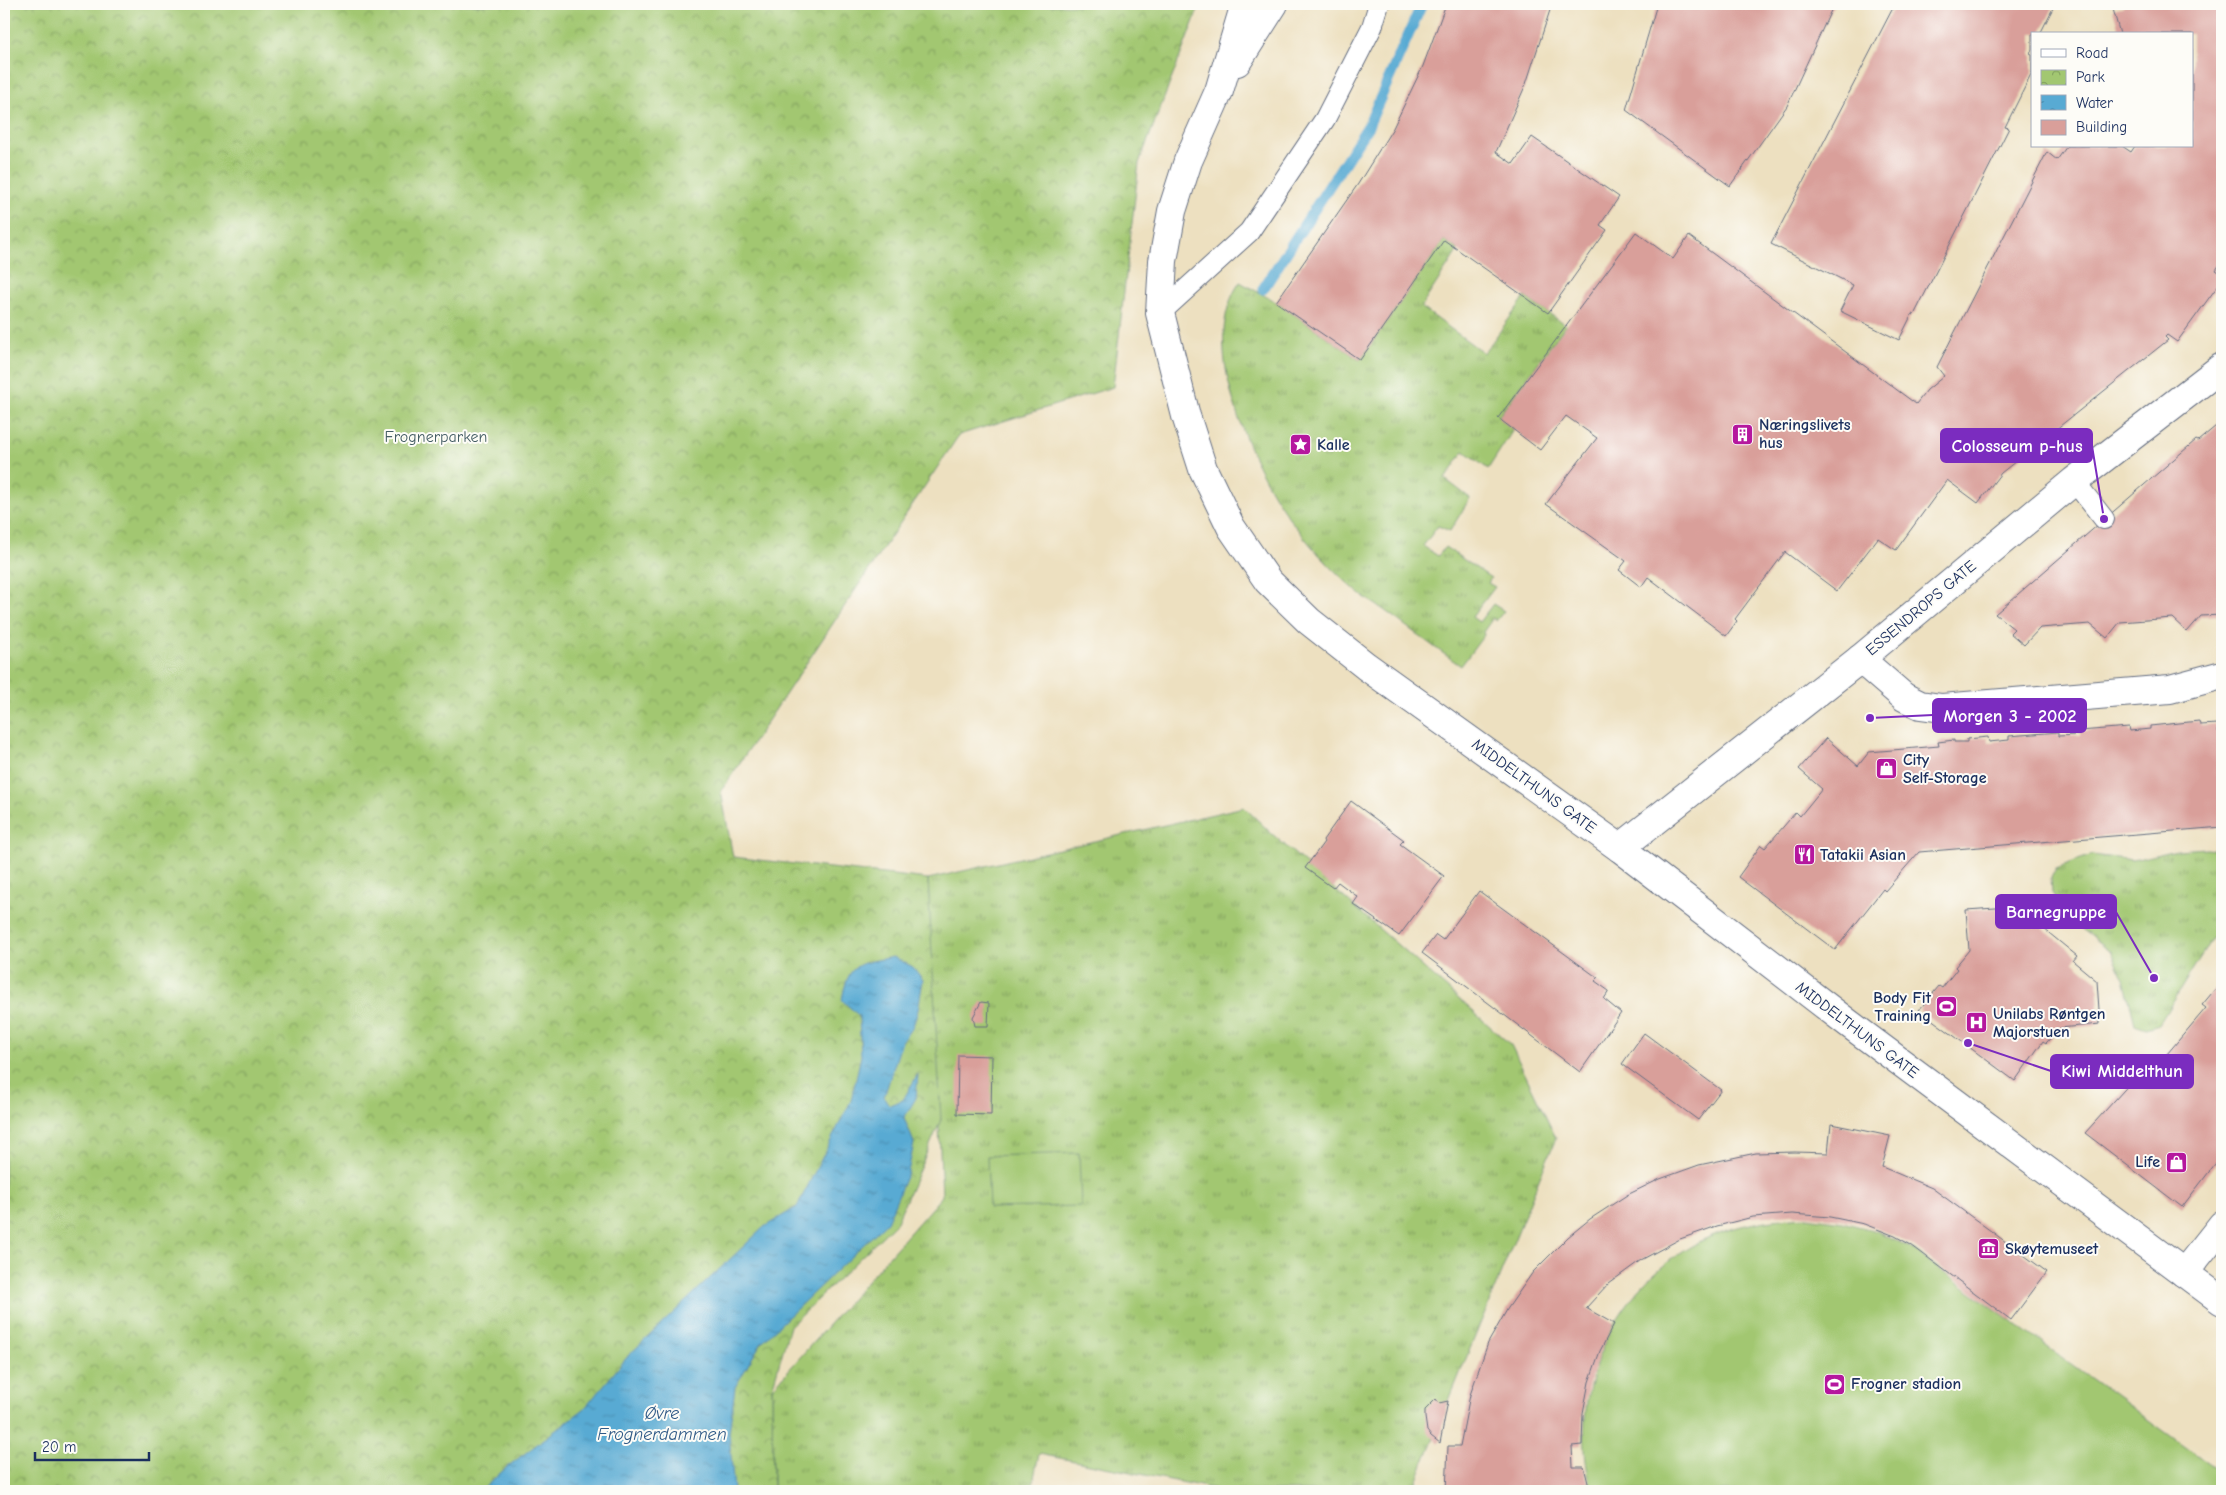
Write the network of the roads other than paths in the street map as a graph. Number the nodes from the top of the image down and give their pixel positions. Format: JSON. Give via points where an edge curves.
{"nodes":[{"id":1,"x":1245,"y":4,"type":"edge"},
{"id":2,"x":1274,"y":4,"type":"edge"},
{"id":3,"x":1379,"y":4,"type":"edge"},
{"id":4,"x":1219,"y":91,"type":"junction"},
{"id":5,"x":1160,"y":313,"type":"junction"},
{"id":6,"x":2222,"y":367,"type":"edge"},
{"id":7,"x":2074,"y":482,"type":"junction"},
{"id":8,"x":2104,"y":520,"type":"dead end"},
{"id":9,"x":1860,"y":659,"type":"junction"},
{"id":10,"x":2222,"y":675,"type":"edge"},
{"id":11,"x":1620,"y":848,"type":"junction"},
{"id":12,"x":2222,"y":1225,"type":"edge"},
{"id":13,"x":2184,"y":1273,"type":"junction"},
{"id":14,"x":2222,"y":1302,"type":"edge"}],
"edges":[{"from":1,"to":4,"type":"street","name":"MIDDELTHUNS GATE"},
{"from":2,"to":4,"type":"street","name":"MIDDELTHUNS GATE"},
{"from":3,"to":5,"type":"lane","via":[[1372,27],[1325,119],[1249,232]]},
{"from":4,"to":5,"type":"street","name":"MIDDELTHUNS GATE","via":[[1188,161],[1172,211],[1163,261]]},
{"from":5,"to":11,"type":"street","name":"MIDDELTHUNS GATE","via":[[1186,416],[1204,470],[1231,527],[1268,582],[1309,621],[1366,666]]},
{"from":6,"to":7,"type":"street","name":"ESSENDROPS GATE"},
{"from":7,"to":8,"type":"lane"},
{"from":7,"to":9,"type":"street","name":"ESSENDROPS GATE"},
{"from":9,"to":10,"type":"street","via":[[1904,697],[1920,706],[1942,708],[2170,689]]},
{"from":9,"to":11,"type":"street","name":"ESSENDROPS GATE"},
{"from":11,"to":13,"type":"street","name":"MIDDELTHUNS GATE","via":[[1848,1023]]},
{"from":12,"to":13,"type":"street"},
{"from":13,"to":14,"type":"street","name":"MIDDELTHUNS GATE"}]}
